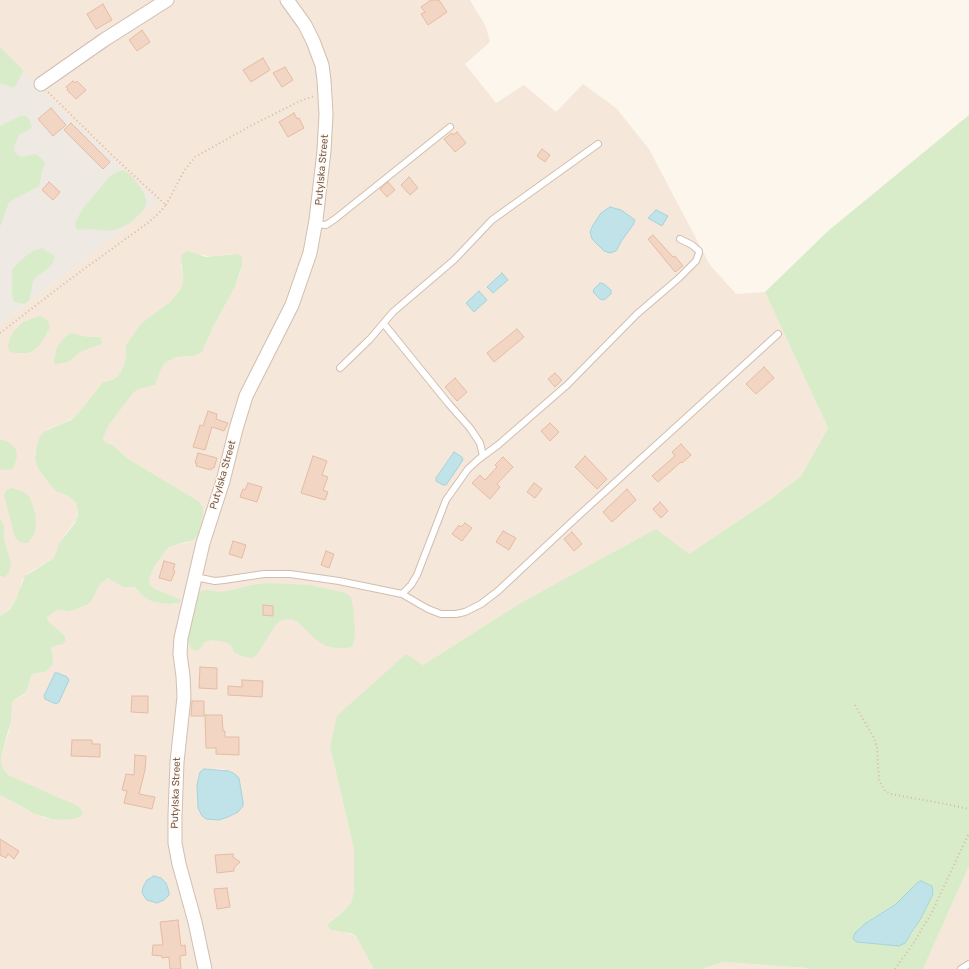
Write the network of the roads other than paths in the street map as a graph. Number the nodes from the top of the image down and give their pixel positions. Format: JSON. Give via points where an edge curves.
{"nodes":[{"id":1,"x":167,"y":0,"type":"edge"},
{"id":2,"x":287,"y":0,"type":"edge"},
{"id":3,"x":41,"y":84,"type":"road end"},
{"id":4,"x":450,"y":127,"type":"dead end"},
{"id":5,"x":598,"y":144,"type":"dead end"},
{"id":6,"x":316,"y":224,"type":"junction"},
{"id":7,"x":680,"y":240,"type":"dead end"},
{"id":8,"x":384,"y":324,"type":"junction"},
{"id":9,"x":778,"y":334,"type":"dead end"},
{"id":10,"x":340,"y":368,"type":"dead end"},
{"id":11,"x":483,"y":456,"type":"junction"},
{"id":12,"x":195,"y":577,"type":"junction"},
{"id":13,"x":402,"y":594,"type":"junction"},
{"id":14,"x":969,"y":964,"type":"edge"},
{"id":15,"x":205,"y":969,"type":"edge"},
{"id":16,"x":961,"y":969,"type":"edge"}],
"edges":[{"from":1,"to":3,"type":"street"},
{"from":2,"to":6,"type":"street","name":"Putylska Street","via":[[306,25],[314,41],[322,65],[326,92],[323,168]]},
{"from":4,"to":6,"type":"lane","via":[[335,219],[326,225]]},
{"from":5,"to":8,"type":"lane","via":[[492,220],[454,260],[401,305]]},
{"from":6,"to":12,"type":"street","name":"Putylska Street","via":[[310,253],[292,305],[246,396]]},
{"from":7,"to":11,"type":"lane","via":[[699,251],[691,266],[637,314],[567,385]]},
{"from":8,"to":10,"type":"lane"},
{"from":8,"to":11,"type":"lane","via":[[470,428],[480,443]]},
{"from":9,"to":13,"type":"lane","via":[[481,604],[465,612],[442,614]]},
{"from":11,"to":13,"type":"lane","via":[[468,469],[448,495],[417,575]]},
{"from":12,"to":13,"type":"lane","via":[[215,581],[264,574],[290,574]]},
{"from":12,"to":15,"type":"street","name":"Putylska Street","via":[[181,638],[184,697],[174,826],[179,864]]},
{"from":14,"to":16,"type":"lane"}]}
